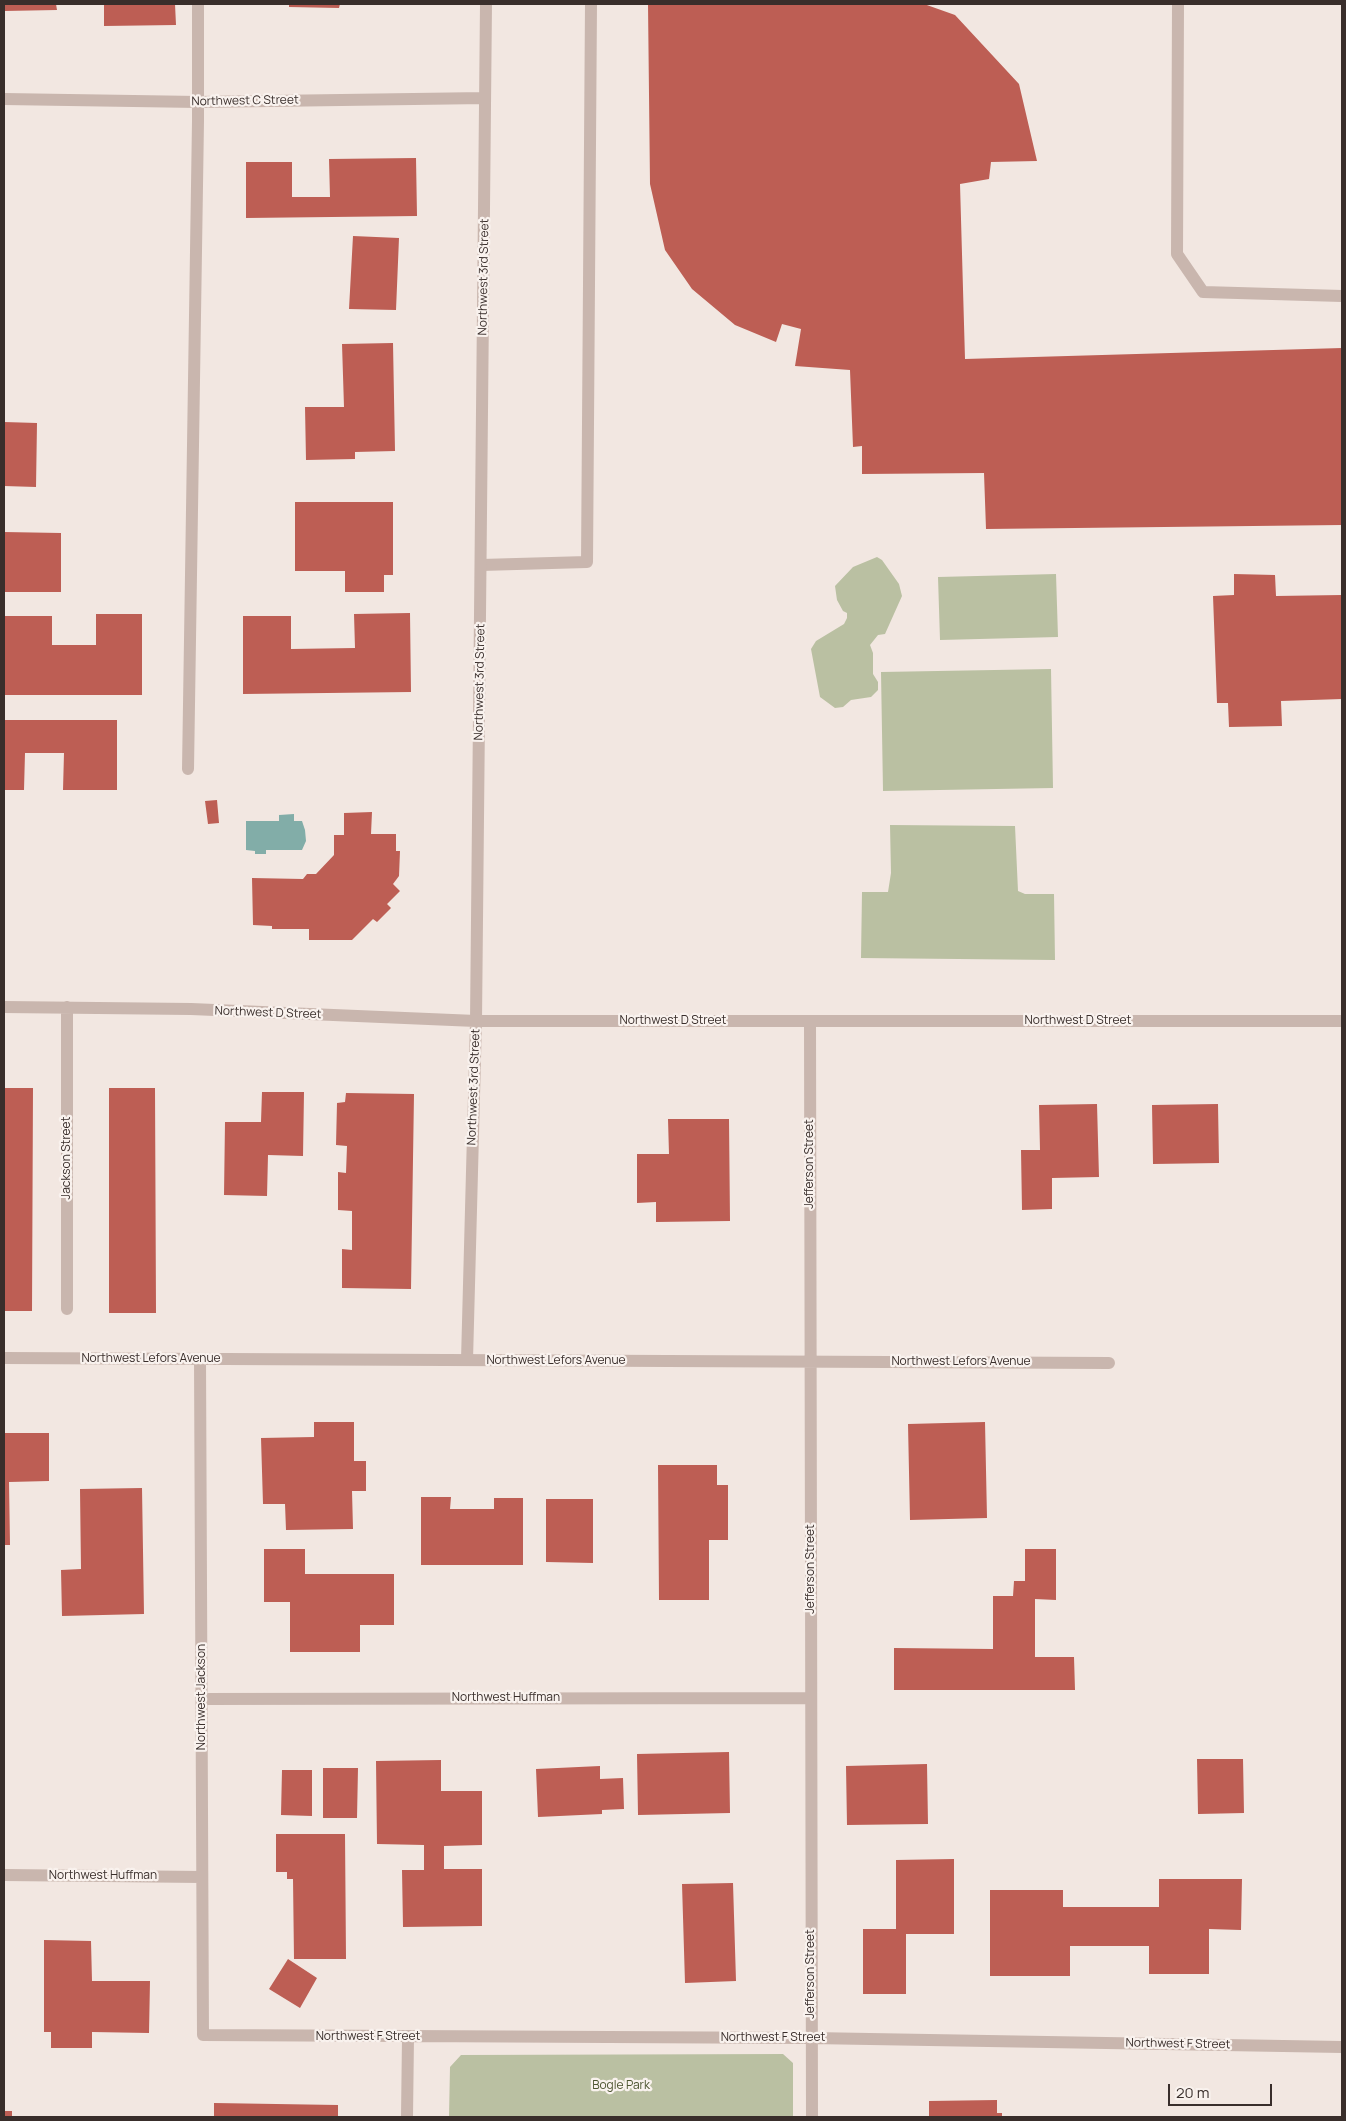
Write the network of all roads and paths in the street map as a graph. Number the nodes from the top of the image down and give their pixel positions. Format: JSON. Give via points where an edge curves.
{"nodes":[{"id":1,"x":198,"y":4,"type":"edge"},
{"id":2,"x":486,"y":4,"type":"edge"},
{"id":3,"x":591,"y":4,"type":"edge"},
{"id":4,"x":1178,"y":4,"type":"edge"},
{"id":5,"x":485,"y":98,"type":"junction"},
{"id":6,"x":4,"y":99,"type":"edge"},
{"id":7,"x":198,"y":102,"type":"junction"},
{"id":8,"x":1342,"y":296,"type":"edge"},
{"id":9,"x":481,"y":565,"type":"junction"},
{"id":10,"x":188,"y":769,"type":"dead end"},
{"id":11,"x":4,"y":1007,"type":"edge"},
{"id":12,"x":67,"y":1007,"type":"junction"},
{"id":13,"x":810,"y":1021,"type":"junction"},
{"id":14,"x":1342,"y":1021,"type":"edge"},
{"id":15,"x":476,"y":1022,"type":"junction"},
{"id":16,"x":67,"y":1309,"type":"dead end"},
{"id":17,"x":4,"y":1358,"type":"edge"},
{"id":18,"x":200,"y":1359,"type":"junction"},
{"id":19,"x":466,"y":1360,"type":"junction"},
{"id":20,"x":810,"y":1362,"type":"junction"},
{"id":21,"x":1109,"y":1363,"type":"dead end"},
{"id":22,"x":810,"y":1698,"type":"junction"},
{"id":23,"x":202,"y":1699,"type":"junction"},
{"id":24,"x":4,"y":1875,"type":"edge"},
{"id":25,"x":202,"y":1877,"type":"junction"},
{"id":26,"x":203,"y":2035,"type":"joint"},
{"id":27,"x":408,"y":2037,"type":"junction"},
{"id":28,"x":811,"y":2038,"type":"junction"},
{"id":29,"x":1342,"y":2047,"type":"edge"},
{"id":30,"x":407,"y":2117,"type":"edge"},
{"id":31,"x":812,"y":2117,"type":"edge"}],
"edges":[{"from":1,"to":7,"type":"street"},
{"from":2,"to":5,"type":"street","name":"Northwest 3rd Street"},
{"from":3,"to":9,"type":"street","via":[[587,562]]},
{"from":4,"to":8,"type":"street","via":[[1177,254],[1204,292]]},
{"from":5,"to":7,"type":"street","name":"Northwest C Street"},
{"from":5,"to":9,"type":"street","name":"Northwest 3rd Street"},
{"from":6,"to":7,"type":"street","name":"Northwest C Street"},
{"from":7,"to":10,"type":"street"},
{"from":9,"to":15,"type":"street","name":"Northwest 3rd Street"},
{"from":11,"to":12,"type":"street","name":"Northwest D Street"},
{"from":12,"to":15,"type":"street","name":"Northwest D Street","via":[[191,1009]]},
{"from":12,"to":16,"type":"street","name":"Jackson Street"},
{"from":13,"to":14,"type":"street","name":"Northwest D Street"},
{"from":13,"to":15,"type":"street","name":"Northwest D Street"},
{"from":13,"to":20,"type":"street","name":"Jefferson Street"},
{"from":15,"to":19,"type":"street","name":"Northwest 3rd Street"},
{"from":17,"to":18,"type":"street","name":"Northwest Lefors Avenue"},
{"from":18,"to":19,"type":"street","name":"Northwest Lefors Avenue"},
{"from":18,"to":23,"type":"street","name":"Northwest Jackson"},
{"from":19,"to":20,"type":"street","name":"Northwest Lefors Avenue"},
{"from":20,"to":21,"type":"street","name":"Northwest Lefors Avenue"},
{"from":20,"to":22,"type":"street","name":"Jefferson Street"},
{"from":22,"to":23,"type":"street","name":"Northwest Huffman"},
{"from":22,"to":28,"type":"street","name":"Jefferson Street"},
{"from":23,"to":25,"type":"street","name":"Northwest Jackson"},
{"from":24,"to":25,"type":"street","name":"Northwest Huffman"},
{"from":25,"to":26,"type":"street","name":"Northwest Jackson"},
{"from":26,"to":27,"type":"street","name":"Northwest F Street"},
{"from":27,"to":28,"type":"street","name":"Northwest F Street"},
{"from":27,"to":30,"type":"street"},
{"from":28,"to":29,"type":"street","name":"Northwest F Street"},
{"from":28,"to":31,"type":"street","name":"Jefferson Street"}]}
